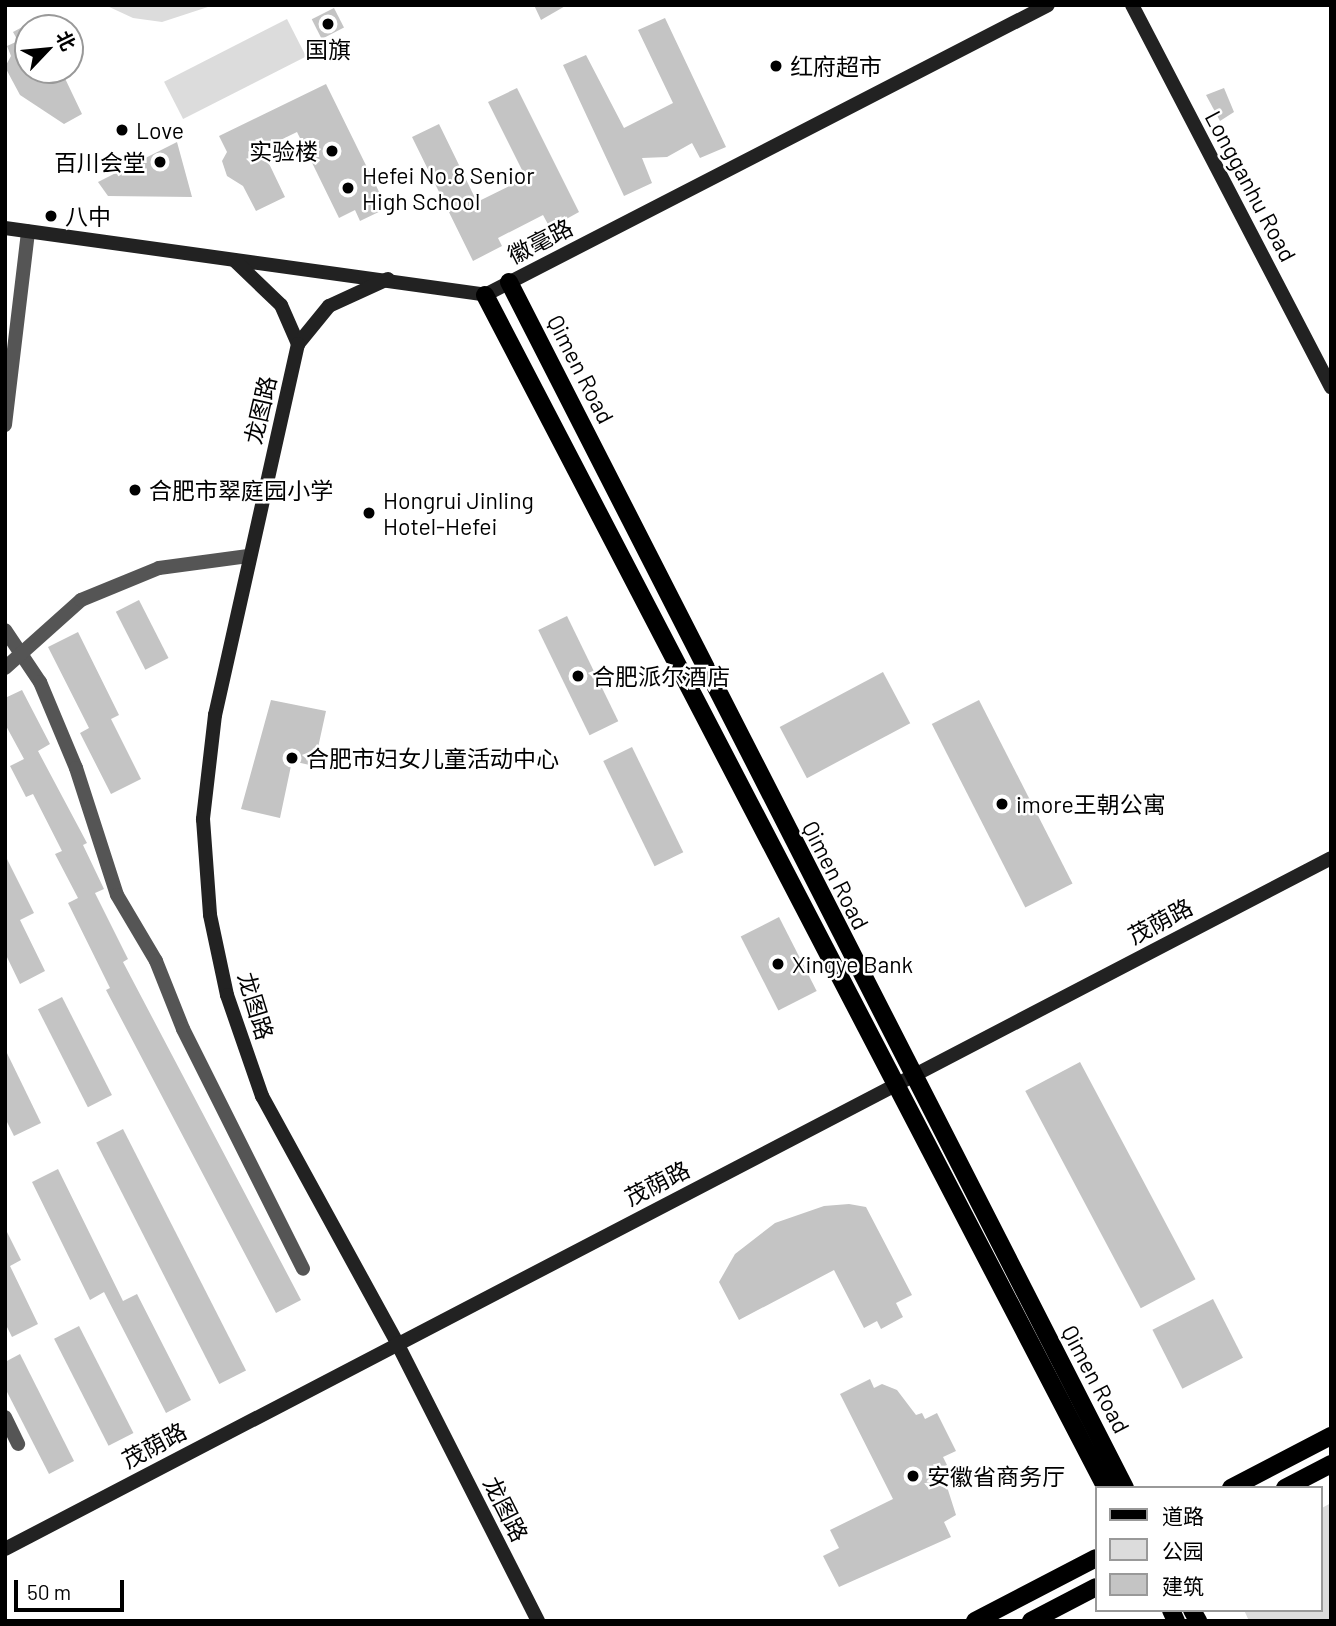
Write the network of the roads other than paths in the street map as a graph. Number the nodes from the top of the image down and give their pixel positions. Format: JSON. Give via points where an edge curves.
{"nodes":[{"id":1,"x":1048,"y":5,"type":"edge"},
{"id":2,"x":1132,"y":5,"type":"edge"},
{"id":3,"x":5,"y":228,"type":"edge"},
{"id":4,"x":28,"y":231,"type":"junction"},
{"id":5,"x":234,"y":260,"type":"junction"},
{"id":6,"x":388,"y":279,"type":"junction"},
{"id":7,"x":509,"y":282,"type":"junction"},
{"id":8,"x":485,"y":295,"type":"junction"},
{"id":9,"x":298,"y":344,"type":"junction"},
{"id":10,"x":1331,"y":387,"type":"edge"},
{"id":11,"x":5,"y":425,"type":"edge"},
{"id":12,"x":248,"y":556,"type":"junction"},
{"id":13,"x":5,"y":630,"type":"edge"},
{"id":14,"x":20,"y":651,"type":"junction"},
{"id":15,"x":5,"y":668,"type":"edge"},
{"id":16,"x":1331,"y":858,"type":"edge"},
{"id":17,"x":904,"y":1081,"type":"junction"},
{"id":18,"x":303,"y":1269,"type":"dead end"},
{"id":19,"x":397,"y":1343,"type":"junction"},
{"id":20,"x":5,"y":1417,"type":"edge"},
{"id":21,"x":1331,"y":1436,"type":"edge"},
{"id":22,"x":18,"y":1444,"type":"dead end"},
{"id":23,"x":1331,"y":1464,"type":"edge"},
{"id":24,"x":1106,"y":1486,"type":"edge"},
{"id":25,"x":1124,"y":1486,"type":"edge"},
{"id":26,"x":1235,"y":1486,"type":"edge"},
{"id":27,"x":1289,"y":1486,"type":"edge"},
{"id":28,"x":5,"y":1549,"type":"edge"},
{"id":29,"x":1094,"y":1559,"type":"edge"},
{"id":30,"x":1094,"y":1588,"type":"edge"},
{"id":31,"x":538,"y":1621,"type":"edge"},
{"id":32,"x":975,"y":1621,"type":"edge"},
{"id":33,"x":1031,"y":1621,"type":"edge"}],
"edges":[{"from":1,"to":7,"type":"street","name":"徽毫路"},
{"from":2,"to":10,"type":"street","name":"Longganhu Road"},
{"from":3,"to":4,"type":"street"},
{"from":4,"to":5,"type":"street"},
{"from":4,"to":11,"type":"street"},
{"from":5,"to":6,"type":"street"},
{"from":5,"to":9,"type":"street","via":[[281,305]]},
{"from":6,"to":8,"type":"street"},
{"from":6,"to":9,"type":"street","via":[[329,306]]},
{"from":7,"to":8,"type":"street","name":"徽毫路"},
{"from":7,"to":17,"type":"main road","name":"Qimen Road"},
{"from":8,"to":17,"type":"main road","name":"Qimen Road"},
{"from":9,"to":12,"type":"street","name":"龙图路"},
{"from":12,"to":14,"type":"street","via":[[159,568],[122,581],[81,600]]},
{"from":12,"to":19,"type":"street","name":"龙图路","via":[[219,691],[203,819],[210,915],[227,995],[262,1096]]},
{"from":13,"to":14,"type":"street"},
{"from":14,"to":15,"type":"street"},
{"from":14,"to":18,"type":"street","via":[[76,768],[117,895],[156,961],[183,1029]]},
{"from":16,"to":17,"type":"street","name":"茂荫路"},
{"from":17,"to":19,"type":"street","name":"茂荫路"},
{"from":17,"to":24,"type":"main road","name":"Qimen Road"},
{"from":17,"to":25,"type":"main road","name":"Qimen Road"},
{"from":19,"to":28,"type":"street","name":"茂荫路"},
{"from":19,"to":31,"type":"street","name":"龙图路"},
{"from":20,"to":22,"type":"street"},
{"from":21,"to":26,"type":"main road"},
{"from":23,"to":27,"type":"main road"},
{"from":29,"to":32,"type":"main road"},
{"from":30,"to":33,"type":"main road"}]}
